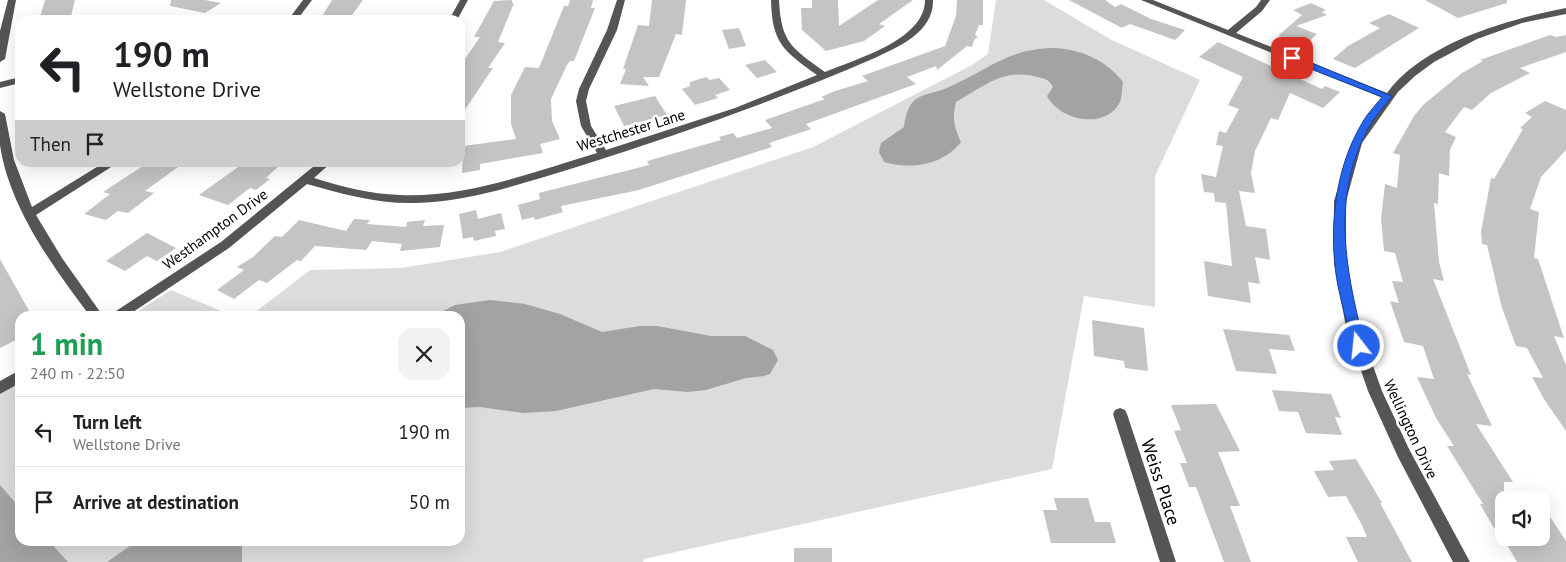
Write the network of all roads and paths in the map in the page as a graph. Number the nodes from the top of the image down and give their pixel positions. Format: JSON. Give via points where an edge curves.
{"nodes":[{"id":1,"x":12,"y":0,"type":"edge"},
{"id":2,"x":308,"y":0,"type":"edge"},
{"id":3,"x":464,"y":0,"type":"edge"},
{"id":4,"x":621,"y":0,"type":"edge"},
{"id":5,"x":775,"y":0,"type":"edge"},
{"id":6,"x":929,"y":0,"type":"edge"},
{"id":7,"x":1145,"y":0,"type":"edge"},
{"id":8,"x":1266,"y":0,"type":"edge"},
{"id":9,"x":1566,"y":11,"type":"edge"},
{"id":10,"x":296,"y":15,"type":"edge"},
{"id":11,"x":456,"y":15,"type":"edge"},
{"id":12,"x":1230,"y":33,"type":"junction"},
{"id":13,"x":0,"y":59,"type":"edge"},
{"id":14,"x":825,"y":76,"type":"junction"},
{"id":15,"x":15,"y":81,"type":"edge"},
{"id":16,"x":0,"y":85,"type":"edge"},
{"id":17,"x":1387,"y":96,"type":"junction"},
{"id":18,"x":0,"y":114,"type":"edge"},
{"id":19,"x":603,"y":155,"type":"junction"},
{"id":20,"x":106,"y":167,"type":"edge"},
{"id":21,"x":321,"y":167,"type":"edge"},
{"id":22,"x":307,"y":180,"type":"junction"},
{"id":23,"x":29,"y":214,"type":"junction"},
{"id":24,"x":93,"y":311,"type":"edge"},
{"id":25,"x":126,"y":311,"type":"edge"},
{"id":26,"x":15,"y":379,"type":"edge"},
{"id":27,"x":0,"y":388,"type":"edge"},
{"id":28,"x":1120,"y":414,"type":"dead end"},
{"id":29,"x":1168,"y":562,"type":"edge"},
{"id":30,"x":1462,"y":562,"type":"edge"}],
"edges":[{"from":1,"to":13,"type":"street"},
{"from":2,"to":10,"type":"street"},
{"from":3,"to":11,"type":"street"},
{"from":4,"to":19,"type":"street","via":[[581,101],[586,126]]},
{"from":5,"to":14,"type":"street","via":[[775,25],[782,40]]},
{"from":6,"to":14,"type":"street","name":"Westchester Lane","via":[[924,19],[909,35]]},
{"from":7,"to":12,"type":"street"},
{"from":8,"to":12,"type":"street"},
{"from":9,"to":17,"type":"street","name":"Wellington Drive","via":[[1513,23],[1463,42],[1434,57]]},
{"from":12,"to":17,"type":"street"},
{"from":14,"to":19,"type":"street","name":"Westchester Lane","via":[[734,112]]},
{"from":15,"to":16,"type":"street"},
{"from":17,"to":30,"type":"street","name":"Wellington Drive","via":[[1362,130],[1346,173],[1339,225],[1344,286],[1359,346],[1390,428]]},
{"from":18,"to":23,"type":"street","via":[[8,158]]},
{"from":19,"to":22,"type":"street","name":"Westchester Lane","via":[[479,190],[432,199],[368,197]]},
{"from":20,"to":23,"type":"street"},
{"from":21,"to":22,"type":"street","name":"Westhampton Drive"},
{"from":22,"to":25,"type":"street","name":"Westhampton Drive","via":[[225,245]]},
{"from":23,"to":24,"type":"street","via":[[52,257]]},
{"from":26,"to":27,"type":"street"},
{"from":28,"to":29,"type":"street","name":"Weiss Place"}]}
